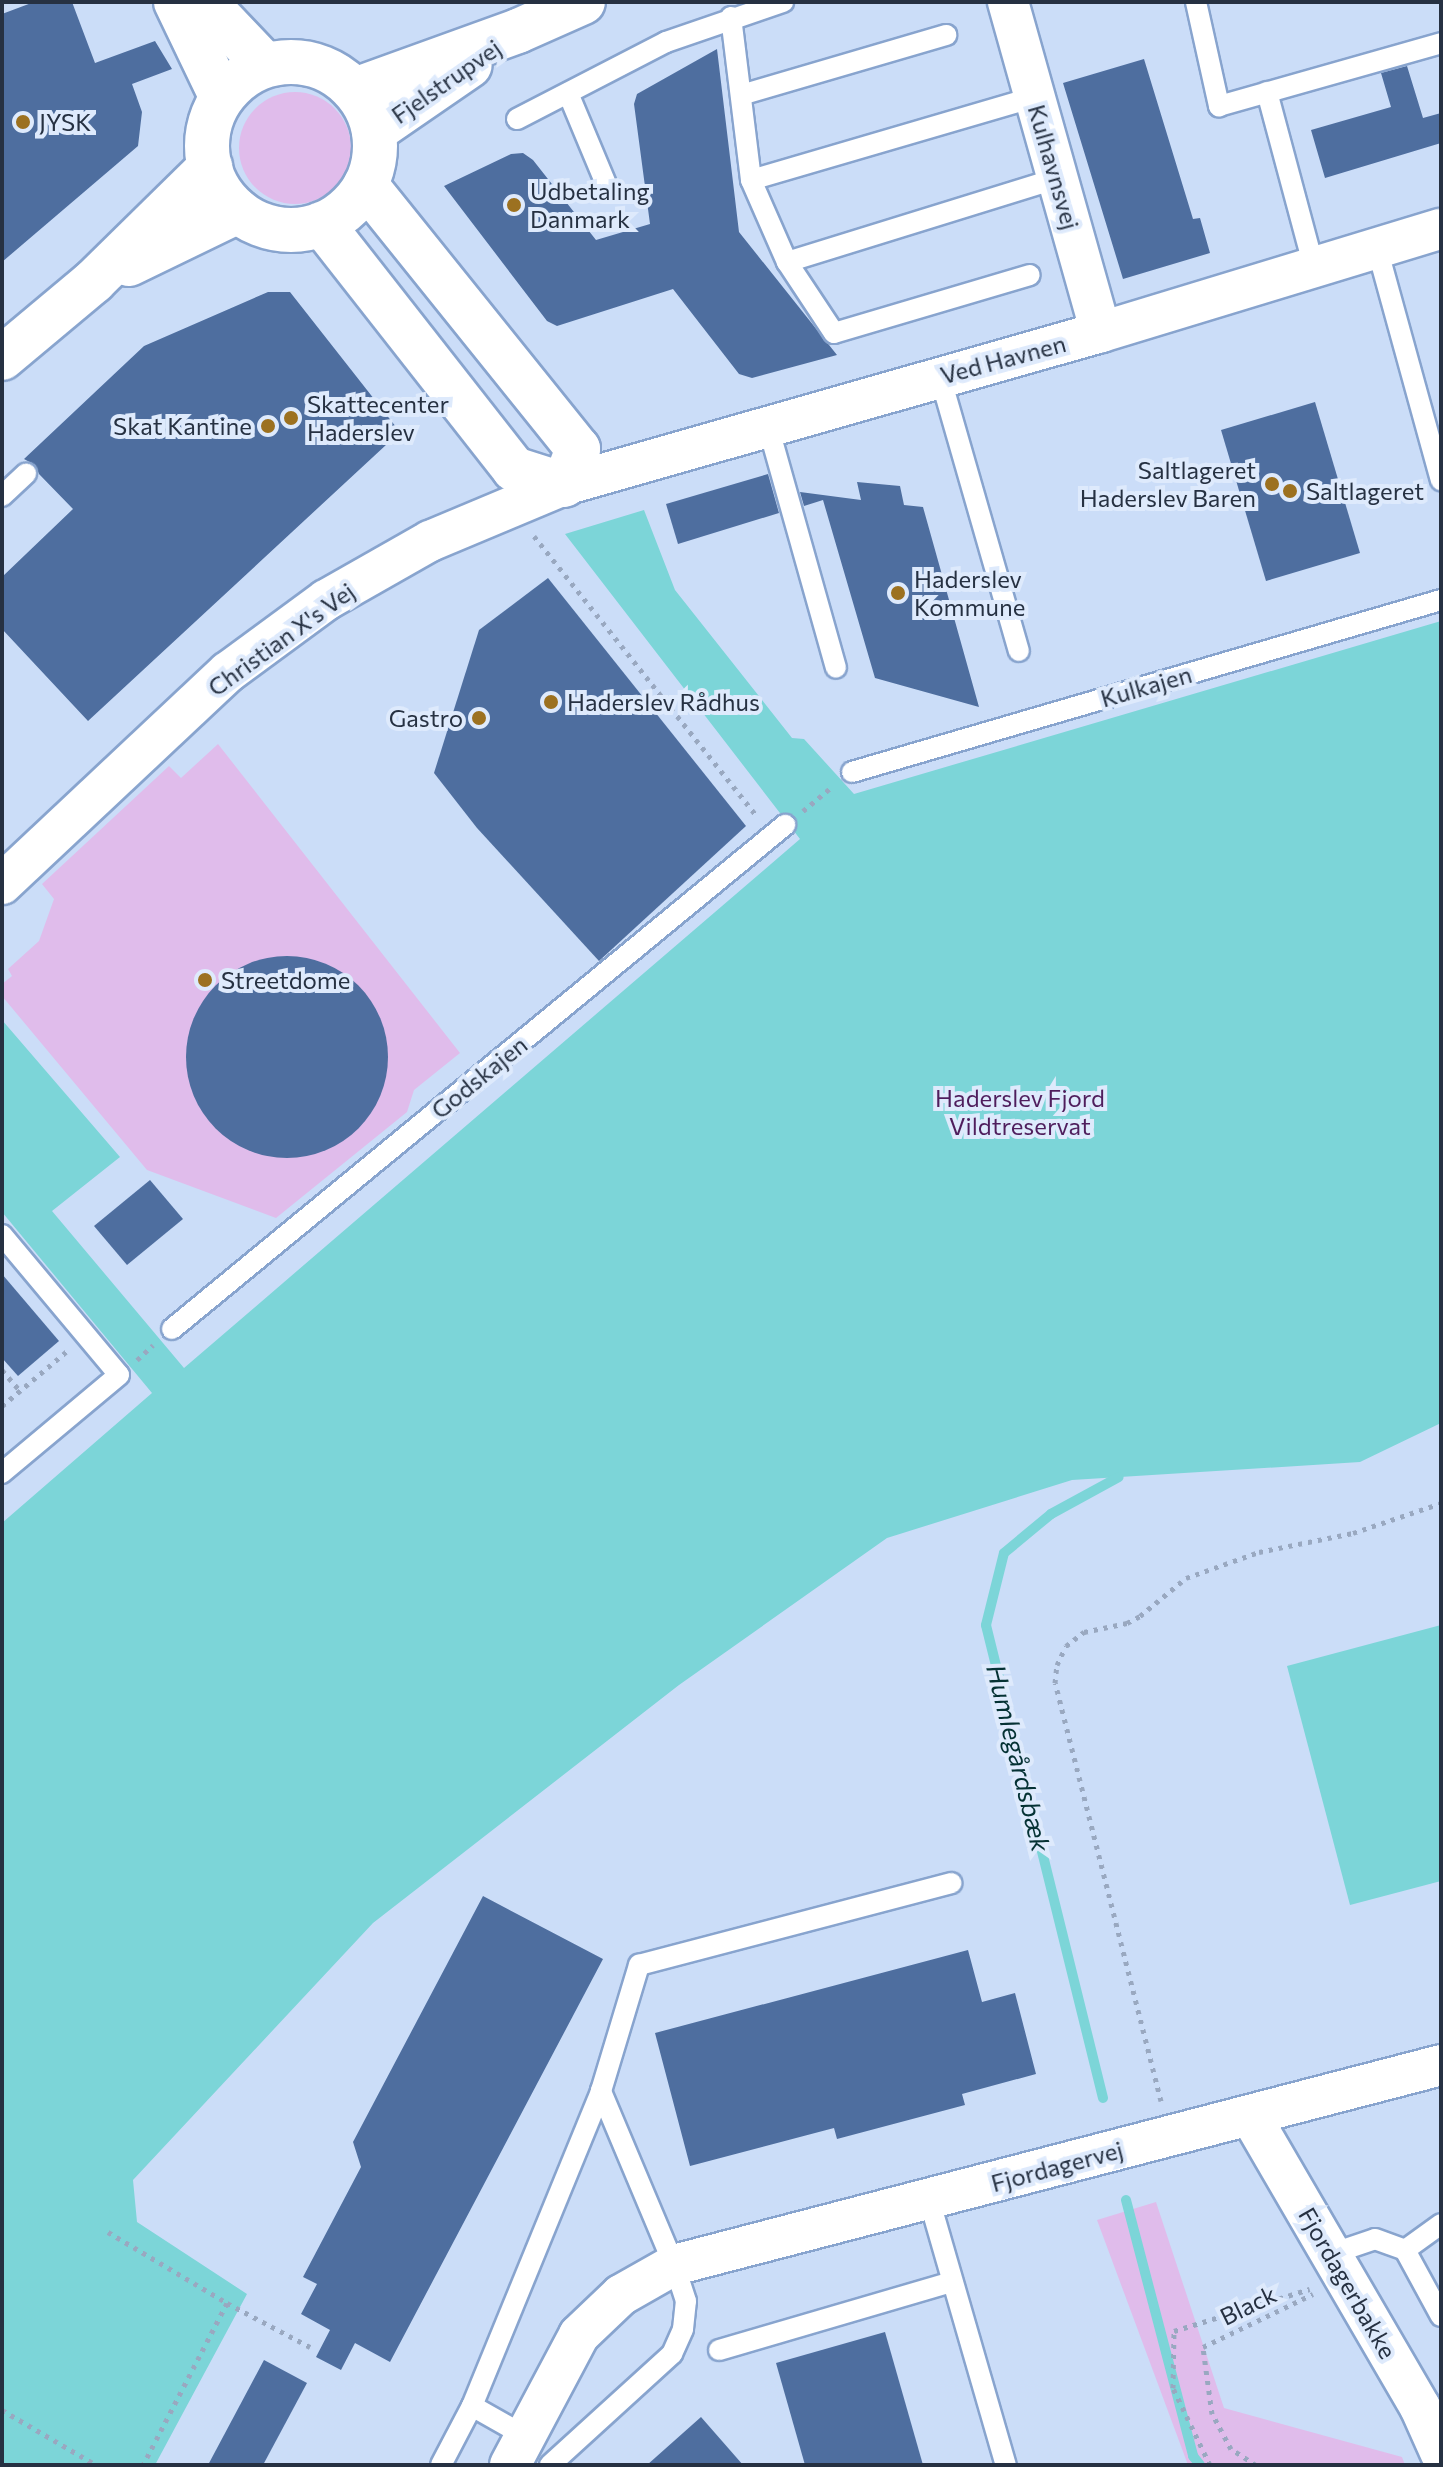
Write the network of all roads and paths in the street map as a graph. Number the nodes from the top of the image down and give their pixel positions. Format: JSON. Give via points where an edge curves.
{"nodes":[{"id":1,"x":176,"y":2,"type":"edge"},
{"id":2,"x":205,"y":2,"type":"edge"},
{"id":3,"x":583,"y":2,"type":"edge"},
{"id":4,"x":783,"y":2,"type":"edge"},
{"id":5,"x":1008,"y":2,"type":"edge"},
{"id":6,"x":1196,"y":2,"type":"edge"},
{"id":7,"x":731,"y":17,"type":"junction"},
{"id":8,"x":518,"y":31,"type":"junction"},
{"id":9,"x":946,"y":35,"type":"dead end"},
{"id":10,"x":1441,"y":43,"type":"edge"},
{"id":11,"x":265,"y":65,"type":"junction"},
{"id":12,"x":355,"y":90,"type":"junction"},
{"id":13,"x":1267,"y":92,"type":"junction"},
{"id":14,"x":568,"y":93,"type":"junction"},
{"id":15,"x":741,"y":95,"type":"junction"},
{"id":16,"x":1035,"y":97,"type":"junction"},
{"id":17,"x":222,"y":98,"type":"junction"},
{"id":18,"x":517,"y":119,"type":"dead end"},
{"id":19,"x":374,"y":131,"type":"junction"},
{"id":20,"x":210,"y":167,"type":"junction"},
{"id":21,"x":1058,"y":178,"type":"junction"},
{"id":22,"x":751,"y":180,"type":"junction"},
{"id":23,"x":366,"y":185,"type":"junction"},
{"id":24,"x":609,"y":191,"type":"dead end"},
{"id":25,"x":238,"y":211,"type":"junction"},
{"id":26,"x":322,"y":224,"type":"junction"},
{"id":27,"x":1441,"y":229,"type":"edge"},
{"id":28,"x":1377,"y":248,"type":"junction"},
{"id":29,"x":787,"y":262,"type":"junction"},
{"id":30,"x":1314,"y":267,"type":"junction"},
{"id":31,"x":1030,"y":275,"type":"dead end"},
{"id":32,"x":94,"y":281,"type":"junction"},
{"id":33,"x":1101,"y":332,"type":"junction"},
{"id":34,"x":2,"y":358,"type":"edge"},
{"id":35,"x":940,"y":376,"type":"junction"},
{"id":36,"x":768,"y":426,"type":"junction"},
{"id":37,"x":26,"y":474,"type":"dead end"},
{"id":38,"x":1441,"y":480,"type":"edge"},
{"id":39,"x":564,"y":485,"type":"junction"},
{"id":40,"x":2,"y":496,"type":"edge"},
{"id":41,"x":511,"y":507,"type":"junction"},
{"id":42,"x":1441,"y":600,"type":"edge"},
{"id":43,"x":1019,"y":651,"type":"dead end"},
{"id":44,"x":836,"y":668,"type":"dead end"},
{"id":45,"x":852,"y":772,"type":"joint"},
{"id":46,"x":779,"y":830,"type":"junction"},
{"id":47,"x":2,"y":884,"type":"edge"},
{"id":48,"x":2,"y":1235,"type":"edge"},
{"id":49,"x":172,"y":1329,"type":"joint"},
{"id":50,"x":86,"y":1335,"type":"junction"},
{"id":51,"x":2,"y":1370,"type":"edge"},
{"id":52,"x":119,"y":1375,"type":"junction"},
{"id":53,"x":20,"y":1391,"type":"junction"},
{"id":54,"x":2,"y":1406,"type":"edge"},
{"id":55,"x":2,"y":1473,"type":"edge"},
{"id":56,"x":1441,"y":1503,"type":"edge"},
{"id":57,"x":951,"y":1883,"type":"dead end"},
{"id":58,"x":1441,"y":2065,"type":"edge"},
{"id":59,"x":601,"y":2091,"type":"junction"},
{"id":60,"x":1250,"y":2115,"type":"junction"},
{"id":61,"x":1170,"y":2136,"type":"junction"},
{"id":62,"x":929,"y":2199,"type":"junction"},
{"id":63,"x":1441,"y":2224,"type":"edge"},
{"id":64,"x":108,"y":2232,"type":"dead end"},
{"id":65,"x":1405,"y":2250,"type":"junction"},
{"id":66,"x":674,"y":2265,"type":"junction"},
{"id":67,"x":1338,"y":2266,"type":"junction"},
{"id":68,"x":952,"y":2282,"type":"junction"},
{"id":69,"x":227,"y":2303,"type":"junction"},
{"id":70,"x":1441,"y":2316,"type":"edge"},
{"id":71,"x":310,"y":2347,"type":"dead end"},
{"id":72,"x":719,"y":2350,"type":"dead end"},
{"id":73,"x":472,"y":2406,"type":"junction"},
{"id":74,"x":2,"y":2410,"type":"edge"},
{"id":75,"x":1441,"y":2454,"type":"edge"},
{"id":76,"x":528,"y":2455,"type":"edge"},
{"id":77,"x":96,"y":2465,"type":"edge"},
{"id":78,"x":143,"y":2465,"type":"edge"},
{"id":79,"x":441,"y":2465,"type":"edge"},
{"id":80,"x":1006,"y":2465,"type":"edge"},
{"id":81,"x":1210,"y":2465,"type":"edge"},
{"id":82,"x":1256,"y":2465,"type":"edge"}],
"edges":[{"from":1,"to":17,"type":"street"},
{"from":2,"to":11,"type":"street"},
{"from":3,"to":8,"type":"street","name":"Fjelstrupvej"},
{"from":4,"to":7,"type":"lane"},
{"from":5,"to":16,"type":"street","name":"Kulhavnsvej"},
{"from":6,"to":13,"type":"lane","via":[[1219,106]]},
{"from":7,"to":14,"type":"lane","via":[[666,42]]},
{"from":7,"to":15,"type":"lane"},
{"from":8,"to":12,"type":"street","name":"Fjelstrupvej"},
{"from":8,"to":19,"type":"street","name":"Fjelstrupvej"},
{"from":9,"to":15,"type":"lane"},
{"from":10,"to":13,"type":"lane"},
{"from":11,"to":12,"type":"street","via":[[318,65]]},
{"from":11,"to":17,"type":"street","via":[[241,78]]},
{"from":12,"to":19,"type":"street"},
{"from":13,"to":30,"type":"lane"},
{"from":14,"to":18,"type":"lane"},
{"from":14,"to":24,"type":"lane"},
{"from":15,"to":22,"type":"lane"},
{"from":16,"to":21,"type":"street","name":"Kulhavnsvej"},
{"from":16,"to":22,"type":"lane"},
{"from":17,"to":20,"type":"street","via":[[207,136]]},
{"from":19,"to":23,"type":"street","via":[[373,166]]},
{"from":20,"to":25,"type":"street","via":[[223,195]]},
{"from":20,"to":32,"type":"street"},
{"from":21,"to":29,"type":"lane"},
{"from":21,"to":33,"type":"street","name":"Kulhavnsvej"},
{"from":22,"to":29,"type":"lane"},
{"from":23,"to":26,"type":"street","via":[[340,215]]},
{"from":23,"to":39,"type":"street","via":[[578,449]]},
{"from":25,"to":26,"type":"street","via":[[278,229]]},
{"from":25,"to":32,"type":"street"},
{"from":26,"to":39,"type":"street","via":[[514,469]]},
{"from":27,"to":28,"type":"street","name":"Ved Havnen"},
{"from":28,"to":30,"type":"street","name":"Ved Havnen"},
{"from":28,"to":38,"type":"lane"},
{"from":29,"to":31,"type":"lane","via":[[834,333]]},
{"from":30,"to":33,"type":"street","name":"Ved Havnen"},
{"from":32,"to":34,"type":"street"},
{"from":33,"to":35,"type":"street","name":"Ved Havnen"},
{"from":35,"to":36,"type":"street","name":"Ved Havnen"},
{"from":35,"to":43,"type":"lane"},
{"from":36,"to":39,"type":"street","name":"Ved Havnen"},
{"from":36,"to":44,"type":"lane"},
{"from":37,"to":40,"type":"lane"},
{"from":39,"to":41,"type":"street","name":"Christian X's Vej"},
{"from":41,"to":46,"type":"path"},
{"from":41,"to":47,"type":"street","name":"Christian X's Vej","via":[[430,541],[326,600],[228,672]]},
{"from":42,"to":45,"type":"lane","name":"Kulkajen"},
{"from":45,"to":46,"type":"path"},
{"from":46,"to":49,"type":"lane","name":"Godskajen"},
{"from":48,"to":50,"type":"lane"},
{"from":49,"to":52,"type":"path"},
{"from":50,"to":52,"type":"lane"},
{"from":50,"to":53,"type":"path"},
{"from":51,"to":53,"type":"path"},
{"from":52,"to":55,"type":"lane"},
{"from":53,"to":54,"type":"path"},
{"from":56,"to":61,"type":"path","via":[[1365,1529],[1259,1552],[1186,1578],[1127,1623],[1084,1632],[1066,1646],[1057,1665],[1055,1683]]},
{"from":57,"to":59,"type":"lane","via":[[639,1965]]},
{"from":58,"to":60,"type":"street","name":"Fjordagervej"},
{"from":59,"to":66,"type":"lane"},
{"from":59,"to":73,"type":"lane"},
{"from":60,"to":61,"type":"street","name":"Fjordagervej"},
{"from":60,"to":67,"type":"street","name":"Fjordagerbakke"},
{"from":61,"to":62,"type":"street","name":"Fjordagervej"},
{"from":62,"to":66,"type":"street","name":"Fjordagervej"},
{"from":62,"to":68,"type":"lane"},
{"from":63,"to":65,"type":"lane"},
{"from":64,"to":69,"type":"path"},
{"from":65,"to":67,"type":"lane","via":[[1375,2239]]},
{"from":65,"to":70,"type":"lane"},
{"from":66,"to":76,"type":"street","name":"Fjordagervej","via":[[621,2295],[579,2335]]},
{"from":66,"to":76,"type":"lane","via":[[686,2301],[683,2329],[672,2354]]},
{"from":67,"to":75,"type":"street","name":"Fjordagerbakke","via":[[1420,2407]]},
{"from":67,"to":81,"type":"path","via":[[1174,2331],[1173,2388]]},
{"from":67,"to":82,"type":"path","name":"Black","via":[[1203,2347],[1212,2414],[1231,2449]]},
{"from":68,"to":72,"type":"lane"},
{"from":68,"to":80,"type":"lane"},
{"from":69,"to":71,"type":"path"},
{"from":69,"to":78,"type":"path"},
{"from":73,"to":76,"type":"lane"},
{"from":73,"to":79,"type":"lane"},
{"from":74,"to":77,"type":"path"}]}
